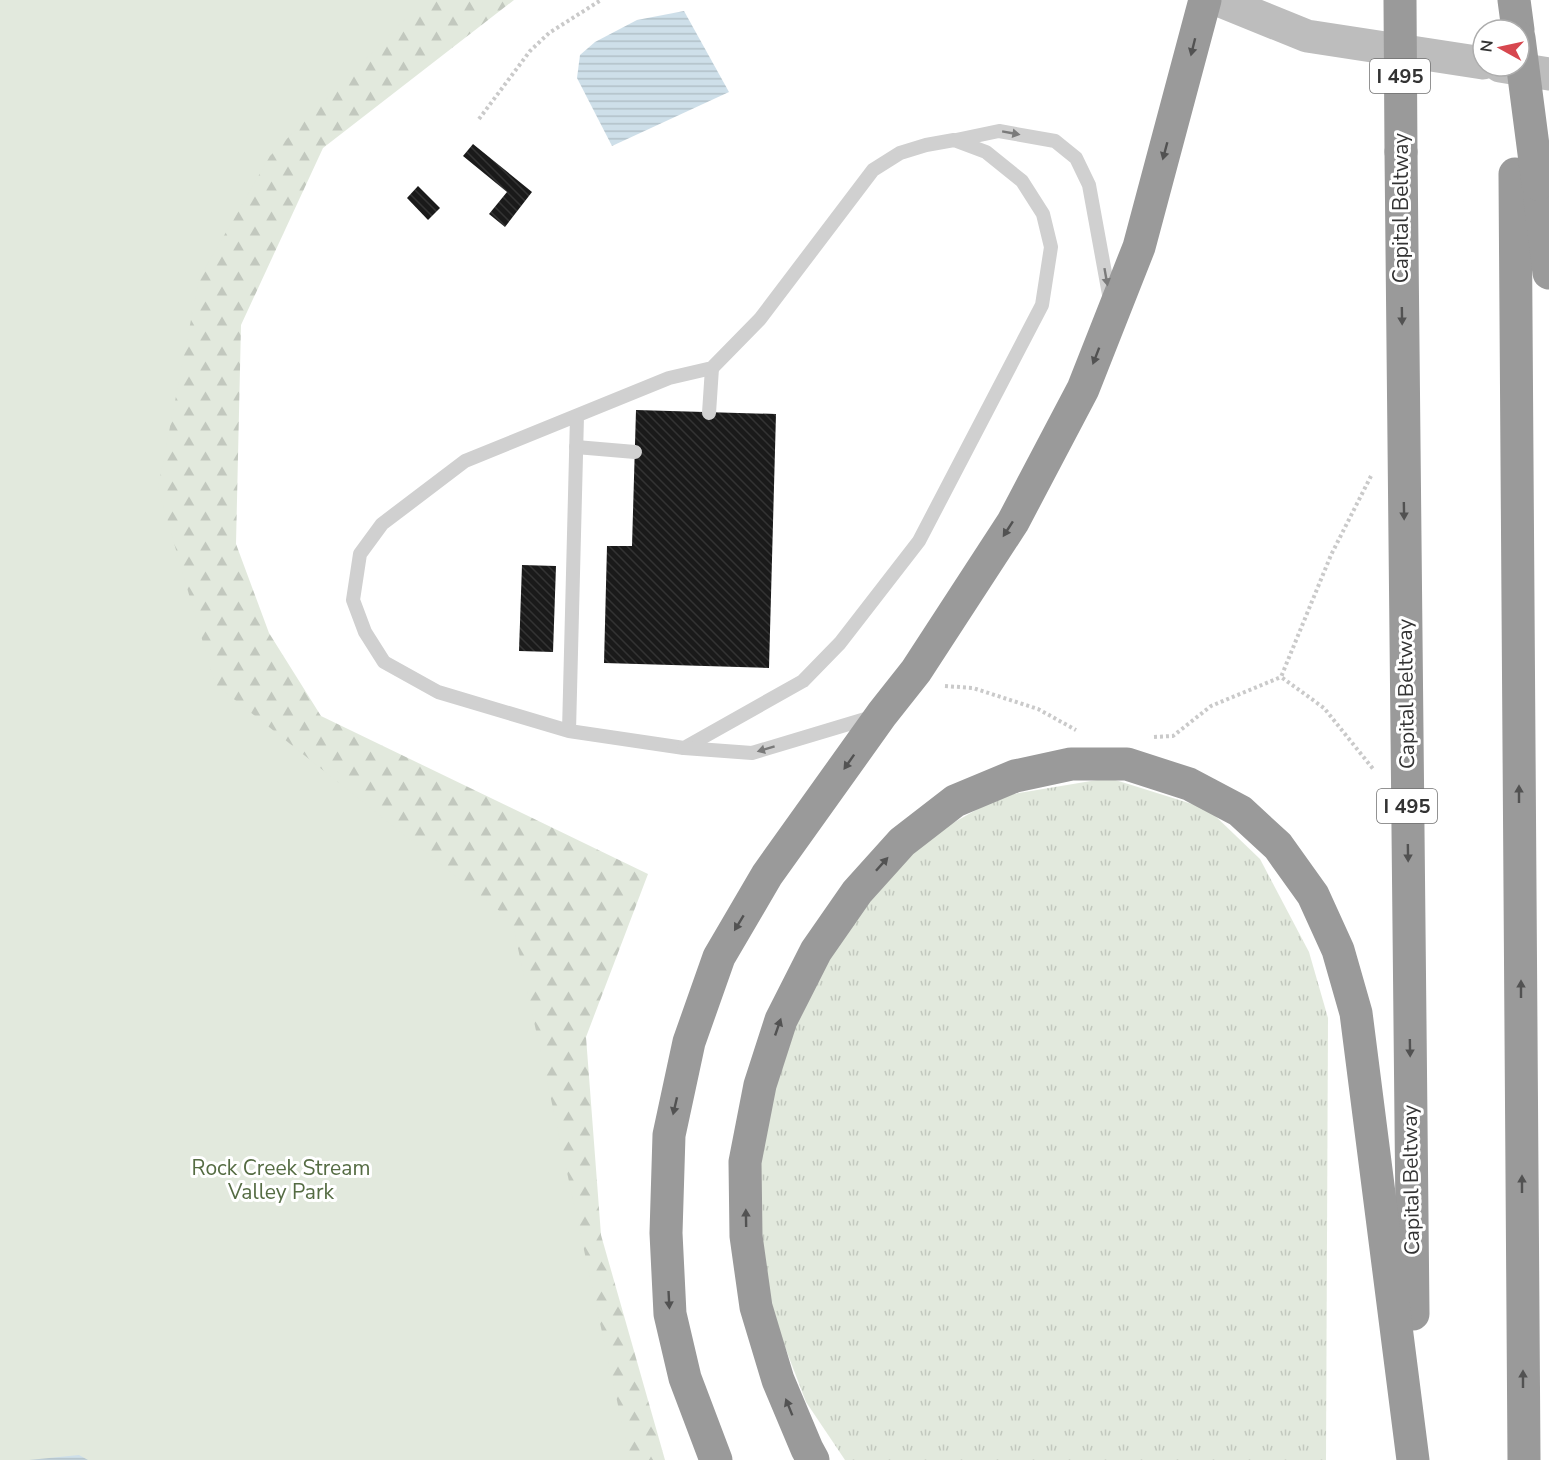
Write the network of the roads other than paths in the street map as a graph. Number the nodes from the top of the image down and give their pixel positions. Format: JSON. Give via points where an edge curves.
{"nodes":[{"id":1,"x":1205,"y":0,"type":"edge"},
{"id":2,"x":1218,"y":0,"type":"edge"},
{"id":3,"x":1400,"y":0,"type":"edge"},
{"id":4,"x":1513,"y":0,"type":"edge"},
{"id":5,"x":1513,"y":18,"type":"edge"},
{"id":6,"x":1516,"y":18,"type":"edge"},
{"id":7,"x":1471,"y":61,"type":"edge"},
{"id":8,"x":1531,"y":71,"type":"edge"},
{"id":9,"x":1549,"y":74,"type":"edge"},
{"id":10,"x":1514,"y":78,"type":"edge"},
{"id":11,"x":1521,"y":78,"type":"edge"},
{"id":12,"x":954,"y":140,"type":"junction"},
{"id":13,"x":1527,"y":179,"type":"junction"},
{"id":14,"x":1549,"y":273,"type":"edge"},
{"id":15,"x":1112,"y":315,"type":"junction"},
{"id":16,"x":712,"y":368,"type":"junction"},
{"id":17,"x":709,"y":412,"type":"dead end"},
{"id":18,"x":577,"y":416,"type":"junction"},
{"id":19,"x":576,"y":447,"type":"junction"},
{"id":20,"x":635,"y":452,"type":"dead end"},
{"id":21,"x":882,"y":714,"type":"junction"},
{"id":22,"x":569,"y":731,"type":"junction"},
{"id":23,"x":684,"y":748,"type":"junction"},
{"id":24,"x":1525,"y":1452,"type":"edge"},
{"id":25,"x":716,"y":1460,"type":"edge"},
{"id":26,"x":813,"y":1460,"type":"edge"},
{"id":27,"x":1414,"y":1460,"type":"edge"}],
"edges":[{"from":1,"to":15,"type":"highway","one_way":true,"via":[[1139,246]]},
{"from":2,"to":7,"type":"street","via":[[1307,36]]},
{"from":3,"to":27,"type":"highway","name":"Capital Beltway","number":"I 495","one_way":true,"bridge":true},
{"from":4,"to":5,"type":"highway"},
{"from":4,"to":6,"type":"highway"},
{"from":8,"to":9,"type":"street"},
{"from":10,"to":13,"type":"highway"},
{"from":11,"to":13,"type":"highway","bridge":true},
{"from":12,"to":15,"type":"lane","one_way":true,"via":[[999,131],[1055,141],[1076,159],[1089,185]]},
{"from":12,"to":16,"type":"lane","via":[[900,153],[873,170],[760,319]]},
{"from":12,"to":23,"type":"lane","via":[[986,152],[1022,181],[1043,214],[1051,247],[1042,305],[919,541],[840,643],[803,681]]},
{"from":13,"to":14,"type":"highway"},
{"from":24,"to":13,"type":"highway","one_way":true},
{"from":15,"to":21,"type":"highway","one_way":true,"via":[[1083,389],[1013,522],[916,671]]},
{"from":16,"to":17,"type":"lane"},
{"from":16,"to":18,"type":"lane","via":[[669,378]]},
{"from":18,"to":19,"type":"lane"},
{"from":18,"to":22,"type":"lane","via":[[465,461],[382,524],[360,554],[353,600],[365,632],[384,662],[438,692]]},
{"from":19,"to":20,"type":"lane"},
{"from":19,"to":22,"type":"lane"},
{"from":21,"to":23,"type":"lane","one_way":true,"via":[[752,753]]},
{"from":21,"to":25,"type":"highway","one_way":true,"via":[[767,875],[719,957],[689,1042],[669,1135],[666,1233],[670,1314],[685,1378]]},
{"from":22,"to":23,"type":"lane"},
{"from":26,"to":27,"type":"highway","one_way":true,"via":[[778,1380],[756,1307],[746,1236],[745,1162],[759,1085],[780,1020],[816,951],[857,892],[902,842],[955,801],[1015,776],[1071,764],[1127,764],[1189,784],[1240,811],[1278,846],[1313,895],[1338,950],[1356,1013]]}]}
